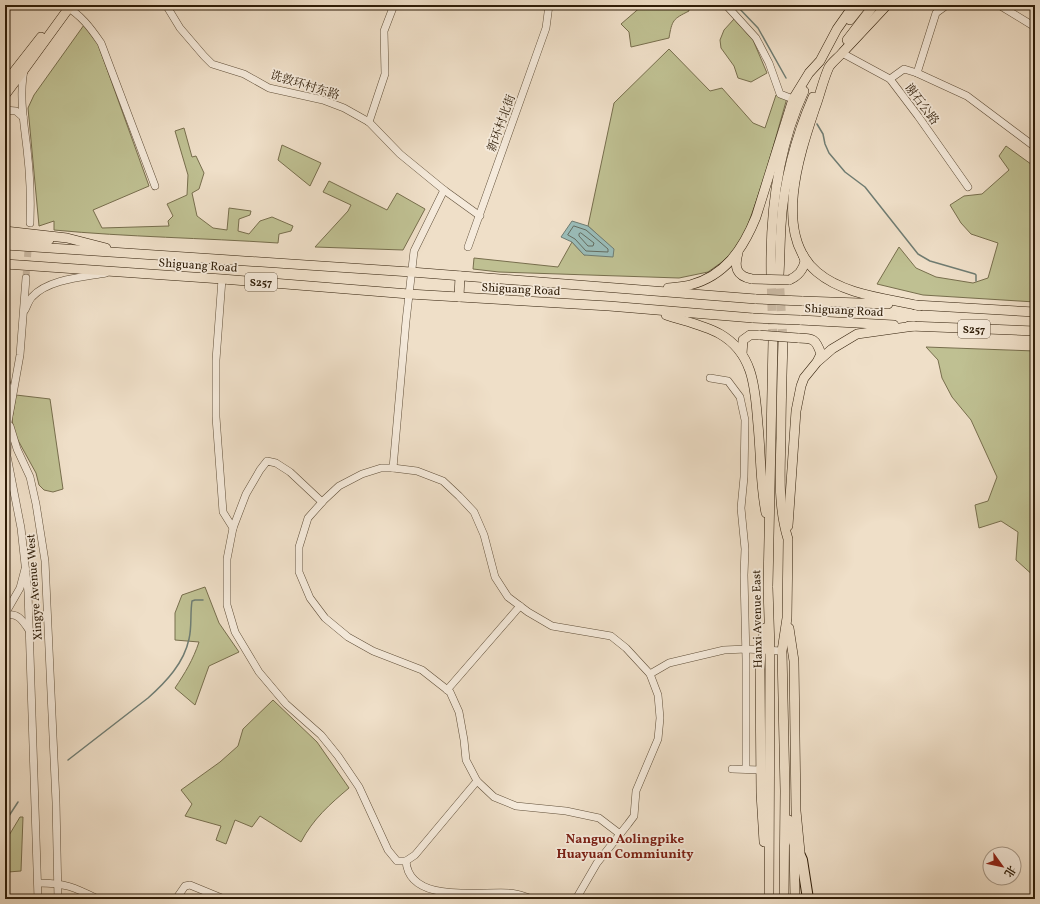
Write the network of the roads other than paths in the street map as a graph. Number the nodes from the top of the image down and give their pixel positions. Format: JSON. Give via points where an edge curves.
{"nodes":[{"id":1,"x":166,"y":5,"type":"edge"},
{"id":2,"x":394,"y":5,"type":"edge"},
{"id":3,"x":549,"y":5,"type":"edge"},
{"id":4,"x":726,"y":5,"type":"edge"},
{"id":5,"x":854,"y":5,"type":"edge"},
{"id":6,"x":862,"y":5,"type":"edge"},
{"id":7,"x":874,"y":5,"type":"edge"},
{"id":8,"x":887,"y":5,"type":"edge"},
{"id":9,"x":947,"y":5,"type":"edge"},
{"id":10,"x":999,"y":5,"type":"edge"},
{"id":11,"x":67,"y":6,"type":"edge"},
{"id":12,"x":1035,"y":27,"type":"edge"},
{"id":13,"x":28,"y":54,"type":"junction"},
{"id":14,"x":842,"y":54,"type":"junction"},
{"id":15,"x":820,"y":61,"type":"junction"},
{"id":16,"x":829,"y":66,"type":"junction"},
{"id":17,"x":24,"y":72,"type":"junction"},
{"id":18,"x":917,"y":73,"type":"junction"},
{"id":19,"x":890,"y":79,"type":"junction"},
{"id":20,"x":7,"y":82,"type":"edge"},
{"id":21,"x":5,"y":94,"type":"edge"},
{"id":22,"x":22,"y":94,"type":"junction"},
{"id":23,"x":794,"y":99,"type":"junction"},
{"id":24,"x":5,"y":110,"type":"edge"},
{"id":25,"x":23,"y":117,"type":"junction"},
{"id":26,"x":369,"y":122,"type":"junction"},
{"id":27,"x":1035,"y":147,"type":"edge"},
{"id":28,"x":155,"y":186,"type":"dead end"},
{"id":29,"x":968,"y":187,"type":"dead end"},
{"id":30,"x":444,"y":190,"type":"junction"},
{"id":31,"x":480,"y":216,"type":"junction"},
{"id":32,"x":30,"y":223,"type":"tunnel mouth"},
{"id":33,"x":5,"y":231,"type":"edge"},
{"id":34,"x":5,"y":238,"type":"edge"},
{"id":35,"x":5,"y":245,"type":"edge"},
{"id":36,"x":96,"y":246,"type":"junction"},
{"id":37,"x":468,"y":247,"type":"dead end"},
{"id":38,"x":802,"y":252,"type":"junction"},
{"id":39,"x":738,"y":253,"type":"junction"},
{"id":40,"x":133,"y":254,"type":"junction"},
{"id":41,"x":5,"y":264,"type":"edge"},
{"id":42,"x":114,"y":271,"type":"junction"},
{"id":43,"x":411,"y":272,"type":"junction"},
{"id":44,"x":460,"y":276,"type":"junction"},
{"id":45,"x":26,"y":278,"type":"tunnel mouth"},
{"id":46,"x":222,"y":278,"type":"junction"},
{"id":47,"x":643,"y":290,"type":"junction"},
{"id":48,"x":409,"y":294,"type":"junction"},
{"id":49,"x":459,"y":297,"type":"junction"},
{"id":50,"x":920,"y":306,"type":"junction"},
{"id":51,"x":650,"y":309,"type":"junction"},
{"id":52,"x":1035,"y":312,"type":"edge"},
{"id":53,"x":22,"y":316,"type":"junction"},
{"id":54,"x":914,"y":326,"type":"junction"},
{"id":55,"x":1035,"y":331,"type":"edge"},
{"id":56,"x":773,"y":340,"type":"tunnel mouth"},
{"id":57,"x":782,"y":341,"type":"tunnel mouth"},
{"id":58,"x":742,"y":354,"type":"junction"},
{"id":59,"x":817,"y":362,"type":"junction"},
{"id":60,"x":5,"y":378,"type":"edge"},
{"id":61,"x":710,"y":378,"type":"dead end"},
{"id":62,"x":11,"y":405,"type":"junction"},
{"id":63,"x":7,"y":422,"type":"edge"},
{"id":64,"x":393,"y":468,"type":"junction"},
{"id":65,"x":322,"y":502,"type":"junction"},
{"id":66,"x":233,"y":528,"type":"junction"},
{"id":67,"x":769,"y":534,"type":"junction"},
{"id":68,"x":788,"y":539,"type":"junction"},
{"id":69,"x":25,"y":556,"type":"junction"},
{"id":70,"x":520,"y":606,"type":"junction"},
{"id":71,"x":5,"y":615,"type":"edge"},
{"id":72,"x":788,"y":618,"type":"junction"},
{"id":73,"x":30,"y":631,"type":"junction"},
{"id":74,"x":746,"y":649,"type":"junction"},
{"id":75,"x":765,"y":650,"type":"junction"},
{"id":76,"x":782,"y":651,"type":"junction"},
{"id":77,"x":650,"y":674,"type":"junction"},
{"id":78,"x":447,"y":690,"type":"junction"},
{"id":79,"x":770,"y":703,"type":"junction"},
{"id":80,"x":783,"y":703,"type":"junction"},
{"id":81,"x":784,"y":762,"type":"junction"},
{"id":82,"x":732,"y":769,"type":"dead end"},
{"id":83,"x":746,"y":770,"type":"junction"},
{"id":84,"x":760,"y":770,"type":"junction"},
{"id":85,"x":477,"y":781,"type":"junction"},
{"id":86,"x":620,"y":834,"type":"junction"},
{"id":87,"x":794,"y":842,"type":"junction"},
{"id":88,"x":802,"y":860,"type":"junction"},
{"id":89,"x":406,"y":861,"type":"junction"},
{"id":90,"x":38,"y":883,"type":"junction"},
{"id":91,"x":58,"y":883,"type":"junction"},
{"id":92,"x":769,"y":886,"type":"junction"},
{"id":93,"x":808,"y":898,"type":"edge"},
{"id":94,"x":38,"y":899,"type":"edge"},
{"id":95,"x":58,"y":899,"type":"edge"},
{"id":96,"x":98,"y":899,"type":"edge"},
{"id":97,"x":176,"y":899,"type":"edge"},
{"id":98,"x":224,"y":899,"type":"edge"},
{"id":99,"x":533,"y":899,"type":"edge"},
{"id":100,"x":576,"y":899,"type":"edge"},
{"id":101,"x":769,"y":899,"type":"edge"},
{"id":102,"x":784,"y":899,"type":"edge"},
{"id":103,"x":795,"y":899,"type":"edge"}],
"edges":[{"from":1,"to":26,"type":"street","name":"诜敦环村东路","via":[[180,28],[212,64],[244,74],[269,88],[323,100]]},
{"from":2,"to":26,"type":"street","via":[[384,31],[385,74]]},
{"from":3,"to":31,"type":"street","name":"新环村北街","via":[[546,28]]},
{"from":4,"to":23,"type":"street","via":[[756,38],[769,63],[780,94]]},
{"from":5,"to":15,"type":"main road","via":[[837,29]]},
{"from":6,"to":15,"type":"main road"},
{"from":7,"to":16,"type":"main road"},
{"from":8,"to":14,"type":"main road"},
{"from":9,"to":18,"type":"street","via":[[936,13]]},
{"from":10,"to":12,"type":"street"},
{"from":11,"to":13,"type":"main road"},
{"from":11,"to":17,"type":"main road"},
{"from":11,"to":28,"type":"street","via":[[81,17],[101,43]]},
{"from":13,"to":17,"type":"street"},
{"from":13,"to":20,"type":"main road"},
{"from":14,"to":16,"type":"main road"},
{"from":14,"to":19,"type":"street","name":"谢石公路"},
{"from":15,"to":16,"type":"main road","via":[[800,101],[781,158],[771,226],[775,275],[788,178],[803,121]]},
{"from":15,"to":23,"type":"main road","via":[[809,73]]},
{"from":16,"to":38,"type":"main road","via":[[809,126],[793,192],[794,230]]},
{"from":17,"to":20,"type":"main road"},
{"from":17,"to":22,"type":"street"},
{"from":18,"to":19,"type":"street","via":[[904,69]]},
{"from":18,"to":27,"type":"street","via":[[967,96]]},
{"from":19,"to":29,"type":"street","name":"谢石公路"},
{"from":20,"to":21,"type":"main road"},
{"from":20,"to":22,"type":"street"},
{"from":22,"to":25,"type":"street"},
{"from":23,"to":39,"type":"main road","via":[[756,217]]},
{"from":24,"to":25,"type":"street","via":[[16,111]]},
{"from":25,"to":32,"type":"street","via":[[30,179]]},
{"from":26,"to":30,"type":"street","name":"诜敦环村东路","via":[[400,154]]},
{"from":30,"to":31,"type":"street","name":"诜敦环村东路"},
{"from":30,"to":43,"type":"street","via":[[420,236],[414,251]]},
{"from":31,"to":37,"type":"street","name":"新环村北街"},
{"from":33,"to":36,"type":"main road","via":[[67,238]]},
{"from":34,"to":36,"type":"main road"},
{"from":35,"to":40,"type":"main road","name":"Shiguang Road","number":"S257"},
{"from":36,"to":40,"type":"main road"},
{"from":38,"to":39,"type":"main road","bridge":true,"via":[[804,266],[789,280],[745,278],[739,272],[736,261]]},
{"from":38,"to":50,"type":"main road","via":[[817,272],[846,288]]},
{"from":39,"to":47,"type":"main road","via":[[710,278],[689,286]]},
{"from":40,"to":43,"type":"main road","name":"Shiguang Road","number":"S257"},
{"from":41,"to":42,"type":"main road","name":"Shiguang Road","number":"S257"},
{"from":42,"to":46,"type":"main road","name":"Shiguang Road","number":"S257"},
{"from":42,"to":53,"type":"street","via":[[70,279],[43,289],[33,296]]},
{"from":43,"to":44,"type":"main road","name":"Shiguang Road","number":"S257"},
{"from":43,"to":48,"type":"street"},
{"from":44,"to":47,"type":"main road","name":"Shiguang Road","number":"S257"},
{"from":44,"to":49,"type":"main road"},
{"from":45,"to":53,"type":"street"},
{"from":46,"to":48,"type":"main road","name":"Shiguang Road","number":"S257"},
{"from":46,"to":66,"type":"street","via":[[216,360],[216,418],[223,512]]},
{"from":47,"to":50,"type":"main road","name":"Shiguang Road","number":"S257","bridge":true,"via":[[756,299]]},
{"from":48,"to":49,"type":"main road","name":"Shiguang Road","number":"S257"},
{"from":48,"to":64,"type":"street"},
{"from":49,"to":51,"type":"main road","name":"Shiguang Road","number":"S257"},
{"from":50,"to":52,"type":"main road","name":"Shiguang Road","number":"S257"},
{"from":51,"to":54,"type":"main road","name":"Shiguang Road","number":"S257","bridge":true,"via":[[752,318]]},
{"from":51,"to":58,"type":"main road","via":[[721,334]]},
{"from":53,"to":62,"type":"street","via":[[20,355]]},
{"from":54,"to":55,"type":"main road","name":"Shiguang Road","number":"S257"},
{"from":54,"to":59,"type":"main road","via":[[857,334],[832,349]]},
{"from":56,"to":67,"type":"main road","name":"Hanxi Avenue East"},
{"from":57,"to":68,"type":"main road","name":"Hanxi Avenue East","via":[[781,494]]},
{"from":58,"to":59,"type":"main road","bridge":true,"via":[[743,340],[750,335],[809,338],[816,342],[821,354]]},
{"from":58,"to":67,"type":"main road","via":[[751,373],[756,395],[762,493]]},
{"from":59,"to":68,"type":"main road","via":[[801,386],[796,411]]},
{"from":60,"to":62,"type":"street"},
{"from":61,"to":74,"type":"street","via":[[728,381],[740,397],[745,420],[741,508],[745,549]]},
{"from":62,"to":63,"type":"street"},
{"from":63,"to":69,"type":"street","name":"Xingye Avenue West","via":[[7,456]]},
{"from":63,"to":91,"type":"street","name":"Xingye Avenue West","via":[[30,477],[45,561]]},
{"from":64,"to":65,"type":"street","via":[[381,468],[362,474],[339,486]]},
{"from":64,"to":70,"type":"street","via":[[417,471],[443,481],[474,512],[484,534],[495,577],[508,597]]},
{"from":65,"to":66,"type":"street","via":[[290,472],[276,463],[267,462],[246,494]]},
{"from":65,"to":78,"type":"street","via":[[308,518],[299,547],[299,572],[310,598],[325,618],[348,637],[373,651],[422,670]]},
{"from":66,"to":89,"type":"street","via":[[227,559],[227,605],[235,632],[259,672],[286,704],[322,735],[338,756],[359,787],[388,850],[397,861]]},
{"from":67,"to":75,"type":"main road","name":"Hanxi Avenue East"},
{"from":68,"to":72,"type":"main road","name":"Hanxi Avenue East"},
{"from":69,"to":71,"type":"street","via":[[25,570],[20,588]]},
{"from":69,"to":73,"type":"street","name":"Xingye Avenue West"},
{"from":70,"to":77,"type":"street","via":[[552,626],[611,636]]},
{"from":70,"to":78,"type":"street"},
{"from":71,"to":73,"type":"street","via":[[18,616]]},
{"from":72,"to":76,"type":"main road","name":"Hanxi Avenue East"},
{"from":72,"to":88,"type":"main road","via":[[794,661],[796,811]]},
{"from":73,"to":90,"type":"street","name":"Xingye Avenue West"},
{"from":74,"to":75,"type":"street"},
{"from":74,"to":77,"type":"street","via":[[724,650],[669,663]]},
{"from":74,"to":83,"type":"street"},
{"from":75,"to":76,"type":"street"},
{"from":75,"to":79,"type":"main road","name":"Hanxi Avenue East"},
{"from":75,"to":84,"type":"main road"},
{"from":76,"to":80,"type":"main road","name":"Hanxi Avenue East"},
{"from":77,"to":86,"type":"street","via":[[658,695],[658,739],[636,791],[634,816]]},
{"from":78,"to":85,"type":"street","via":[[459,712],[466,760]]},
{"from":79,"to":80,"type":"main road"},
{"from":79,"to":92,"type":"main road","name":"Hanxi Avenue East"},
{"from":80,"to":81,"type":"main road","name":"Hanxi Avenue East"},
{"from":81,"to":87,"type":"main road","via":[[790,830]]},
{"from":81,"to":102,"type":"main road","name":"Hanxi Avenue East"},
{"from":82,"to":83,"type":"street"},
{"from":83,"to":84,"type":"street"},
{"from":84,"to":92,"type":"main road","via":[[761,812]]},
{"from":85,"to":86,"type":"street","via":[[494,797],[516,806],[566,811],[599,818]]},
{"from":85,"to":89,"type":"street","via":[[415,855]]},
{"from":86,"to":100,"type":"street","via":[[597,863]]},
{"from":87,"to":88,"type":"highway"},
{"from":87,"to":103,"type":"main road"},
{"from":88,"to":93,"type":"highway"},
{"from":89,"to":99,"type":"street","via":[[409,874],[416,882],[435,892],[510,893]]},
{"from":90,"to":91,"type":"street"},
{"from":90,"to":94,"type":"street","name":"Xingye Avenue West"},
{"from":91,"to":95,"type":"street","name":"Xingye Avenue West"},
{"from":91,"to":96,"type":"street"},
{"from":92,"to":101,"type":"main road","name":"Hanxi Avenue East"},
{"from":97,"to":98,"type":"street","via":[[185,886],[190,885]]}]}
